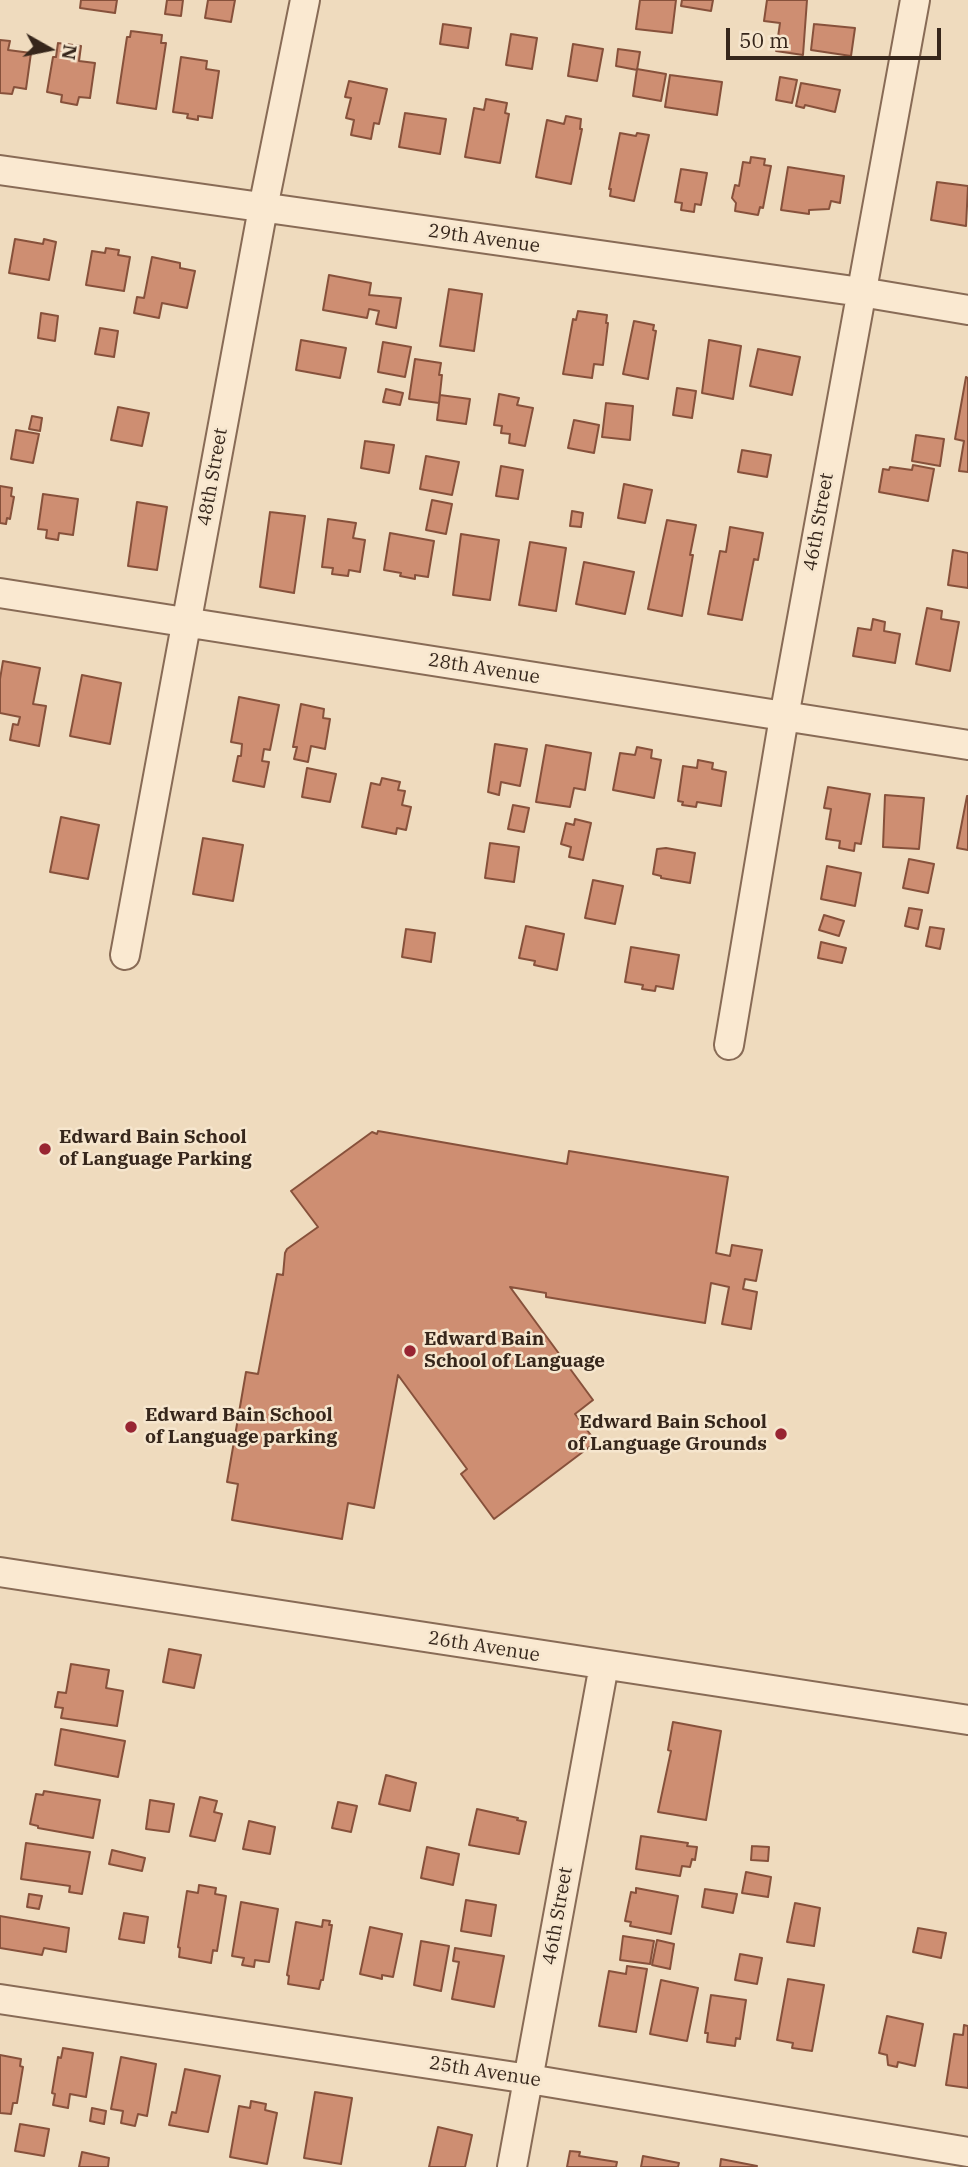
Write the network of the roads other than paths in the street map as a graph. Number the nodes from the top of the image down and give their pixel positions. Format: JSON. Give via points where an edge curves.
{"nodes":[{"id":1,"x":305,"y":0,"type":"edge"},
{"id":2,"x":915,"y":0,"type":"edge"},
{"id":3,"x":0,"y":170,"type":"edge"},
{"id":4,"x":263,"y":208,"type":"junction"},
{"id":5,"x":861,"y":292,"type":"junction"},
{"id":6,"x":968,"y":310,"type":"edge"},
{"id":7,"x":0,"y":593,"type":"edge"},
{"id":8,"x":187,"y":622,"type":"junction"},
{"id":9,"x":784,"y":717,"type":"junction"},
{"id":10,"x":968,"y":745,"type":"edge"},
{"id":11,"x":124,"y":955,"type":"dead end"},
{"id":12,"x":729,"y":1045,"type":"dead end"},
{"id":13,"x":1,"y":1580,"type":"edge"},
{"id":14,"x":604,"y":1665,"type":"junction"},
{"id":15,"x":968,"y":1720,"type":"edge"},
{"id":16,"x":0,"y":1999,"type":"edge"},
{"id":17,"x":529,"y":2079,"type":"junction"},
{"id":18,"x":968,"y":2152,"type":"edge"},
{"id":19,"x":512,"y":2167,"type":"edge"}],
"edges":[{"from":1,"to":4,"type":"street","name":"48th Street"},
{"from":2,"to":5,"type":"street","name":"46th Street"},
{"from":3,"to":4,"type":"street","name":"29th Avenue"},
{"from":4,"to":5,"type":"street","name":"29th Avenue"},
{"from":4,"to":8,"type":"street","name":"48th Street"},
{"from":5,"to":6,"type":"street","name":"29th Avenue"},
{"from":5,"to":9,"type":"street","name":"46th Street"},
{"from":7,"to":8,"type":"street","name":"28th Avenue"},
{"from":8,"to":9,"type":"street","name":"28th Avenue"},
{"from":8,"to":11,"type":"street","name":"48th Street"},
{"from":9,"to":10,"type":"street","name":"28th Avenue"},
{"from":9,"to":12,"type":"street","name":"46th Street"},
{"from":13,"to":14,"type":"street","name":"26th Avenue"},
{"from":14,"to":15,"type":"street","name":"26th Avenue"},
{"from":14,"to":17,"type":"street","name":"46th Street"},
{"from":16,"to":17,"type":"street","name":"25th Avenue"},
{"from":17,"to":18,"type":"street","name":"25th Avenue"},
{"from":17,"to":19,"type":"street","name":"46th Street"}]}
